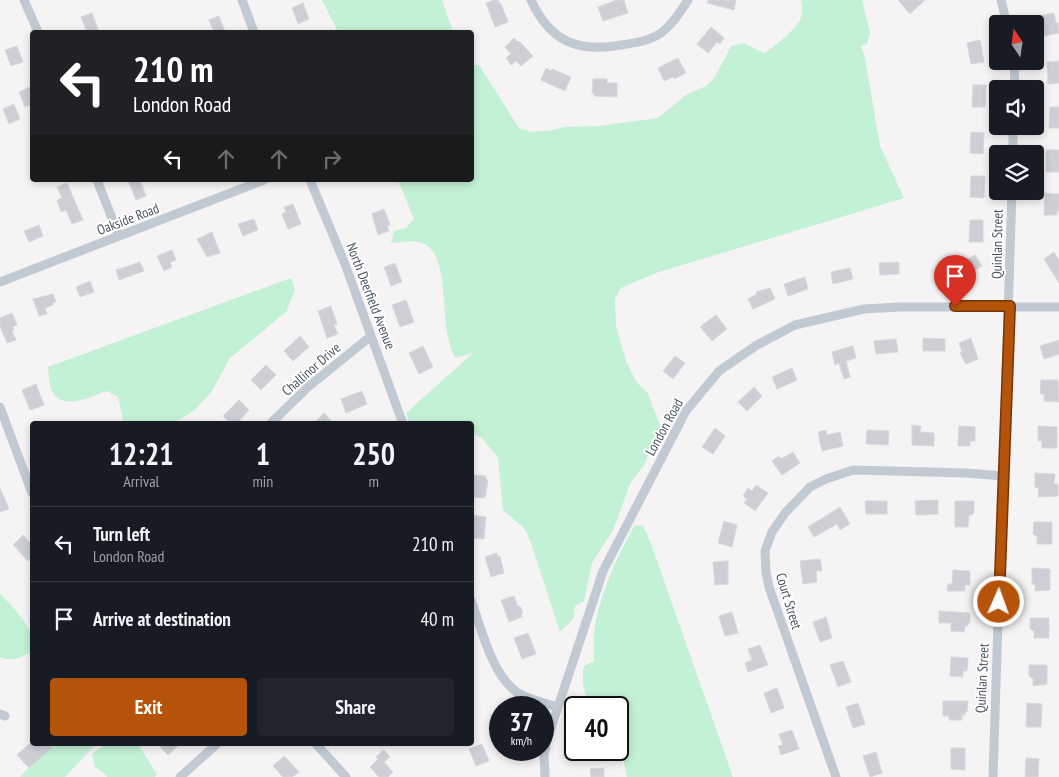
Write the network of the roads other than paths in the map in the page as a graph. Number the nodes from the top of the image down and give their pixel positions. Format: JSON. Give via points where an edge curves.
{"nodes":[{"id":1,"x":24,"y":0,"type":"edge"},
{"id":2,"x":242,"y":0,"type":"edge"},
{"id":3,"x":531,"y":0,"type":"edge"},
{"id":4,"x":688,"y":0,"type":"edge"},
{"id":5,"x":1001,"y":0,"type":"edge"},
{"id":6,"x":1005,"y":15,"type":"edge"},
{"id":7,"x":37,"y":30,"type":"edge"},
{"id":8,"x":253,"y":30,"type":"edge"},
{"id":9,"x":98,"y":182,"type":"edge"},
{"id":10,"x":259,"y":182,"type":"edge"},
{"id":11,"x":311,"y":182,"type":"edge"},
{"id":12,"x":1012,"y":200,"type":"edge"},
{"id":13,"x":119,"y":236,"type":"junction"},
{"id":14,"x":0,"y":282,"type":"edge"},
{"id":15,"x":1010,"y":306,"type":"junction"},
{"id":16,"x":1059,"y":307,"type":"edge"},
{"id":17,"x":372,"y":336,"type":"junction"},
{"id":18,"x":0,"y":407,"type":"edge"},
{"id":19,"x":273,"y":421,"type":"edge"},
{"id":20,"x":402,"y":421,"type":"edge"},
{"id":21,"x":1003,"y":476,"type":"junction"},
{"id":22,"x":30,"y":488,"type":"edge"},
{"id":23,"x":474,"y":608,"type":"edge"},
{"id":24,"x":558,"y":707,"type":"junction"},
{"id":25,"x":215,"y":746,"type":"edge"},
{"id":26,"x":318,"y":746,"type":"edge"},
{"id":27,"x":180,"y":777,"type":"edge"},
{"id":28,"x":346,"y":777,"type":"edge"},
{"id":29,"x":545,"y":777,"type":"edge"},
{"id":30,"x":836,"y":777,"type":"edge"},
{"id":31,"x":993,"y":777,"type":"edge"}],
"edges":[{"from":1,"to":7,"type":"street"},
{"from":2,"to":8,"type":"street"},
{"from":3,"to":4,"type":"street","via":[[541,18],[563,40],[587,48],[608,48],[644,41],[661,33]]},
{"from":5,"to":6,"type":"street"},
{"from":9,"to":13,"type":"street"},
{"from":10,"to":13,"type":"street","name":"Oakside Road"},
{"from":11,"to":17,"type":"street","name":"North Deerfield Avenue"},
{"from":12,"to":15,"type":"street","name":"Quinlan Street"},
{"from":13,"to":14,"type":"street","name":"Oakside Road"},
{"from":15,"to":16,"type":"street","name":"London Road"},
{"from":15,"to":21,"type":"street","name":"Quinlan Street"},
{"from":15,"to":24,"type":"street","name":"London Road","via":[[900,306],[834,315],[795,325],[757,344],[719,371],[686,410],[603,571]]},
{"from":17,"to":19,"type":"street","name":"Challinor Drive","via":[[308,387]]},
{"from":17,"to":20,"type":"street","name":"North Deerfield Avenue"},
{"from":18,"to":22,"type":"street"},
{"from":21,"to":30,"type":"street","name":"Court Street","via":[[853,470],[810,487],[772,532],[766,551],[769,587]]},
{"from":21,"to":31,"type":"street","name":"Quinlan Street"},
{"from":23,"to":24,"type":"street","via":[[496,665],[508,684],[534,700]]},
{"from":24,"to":29,"type":"street","name":"London Road","via":[[544,755]]},
{"from":25,"to":27,"type":"street"},
{"from":26,"to":28,"type":"street"}]}
